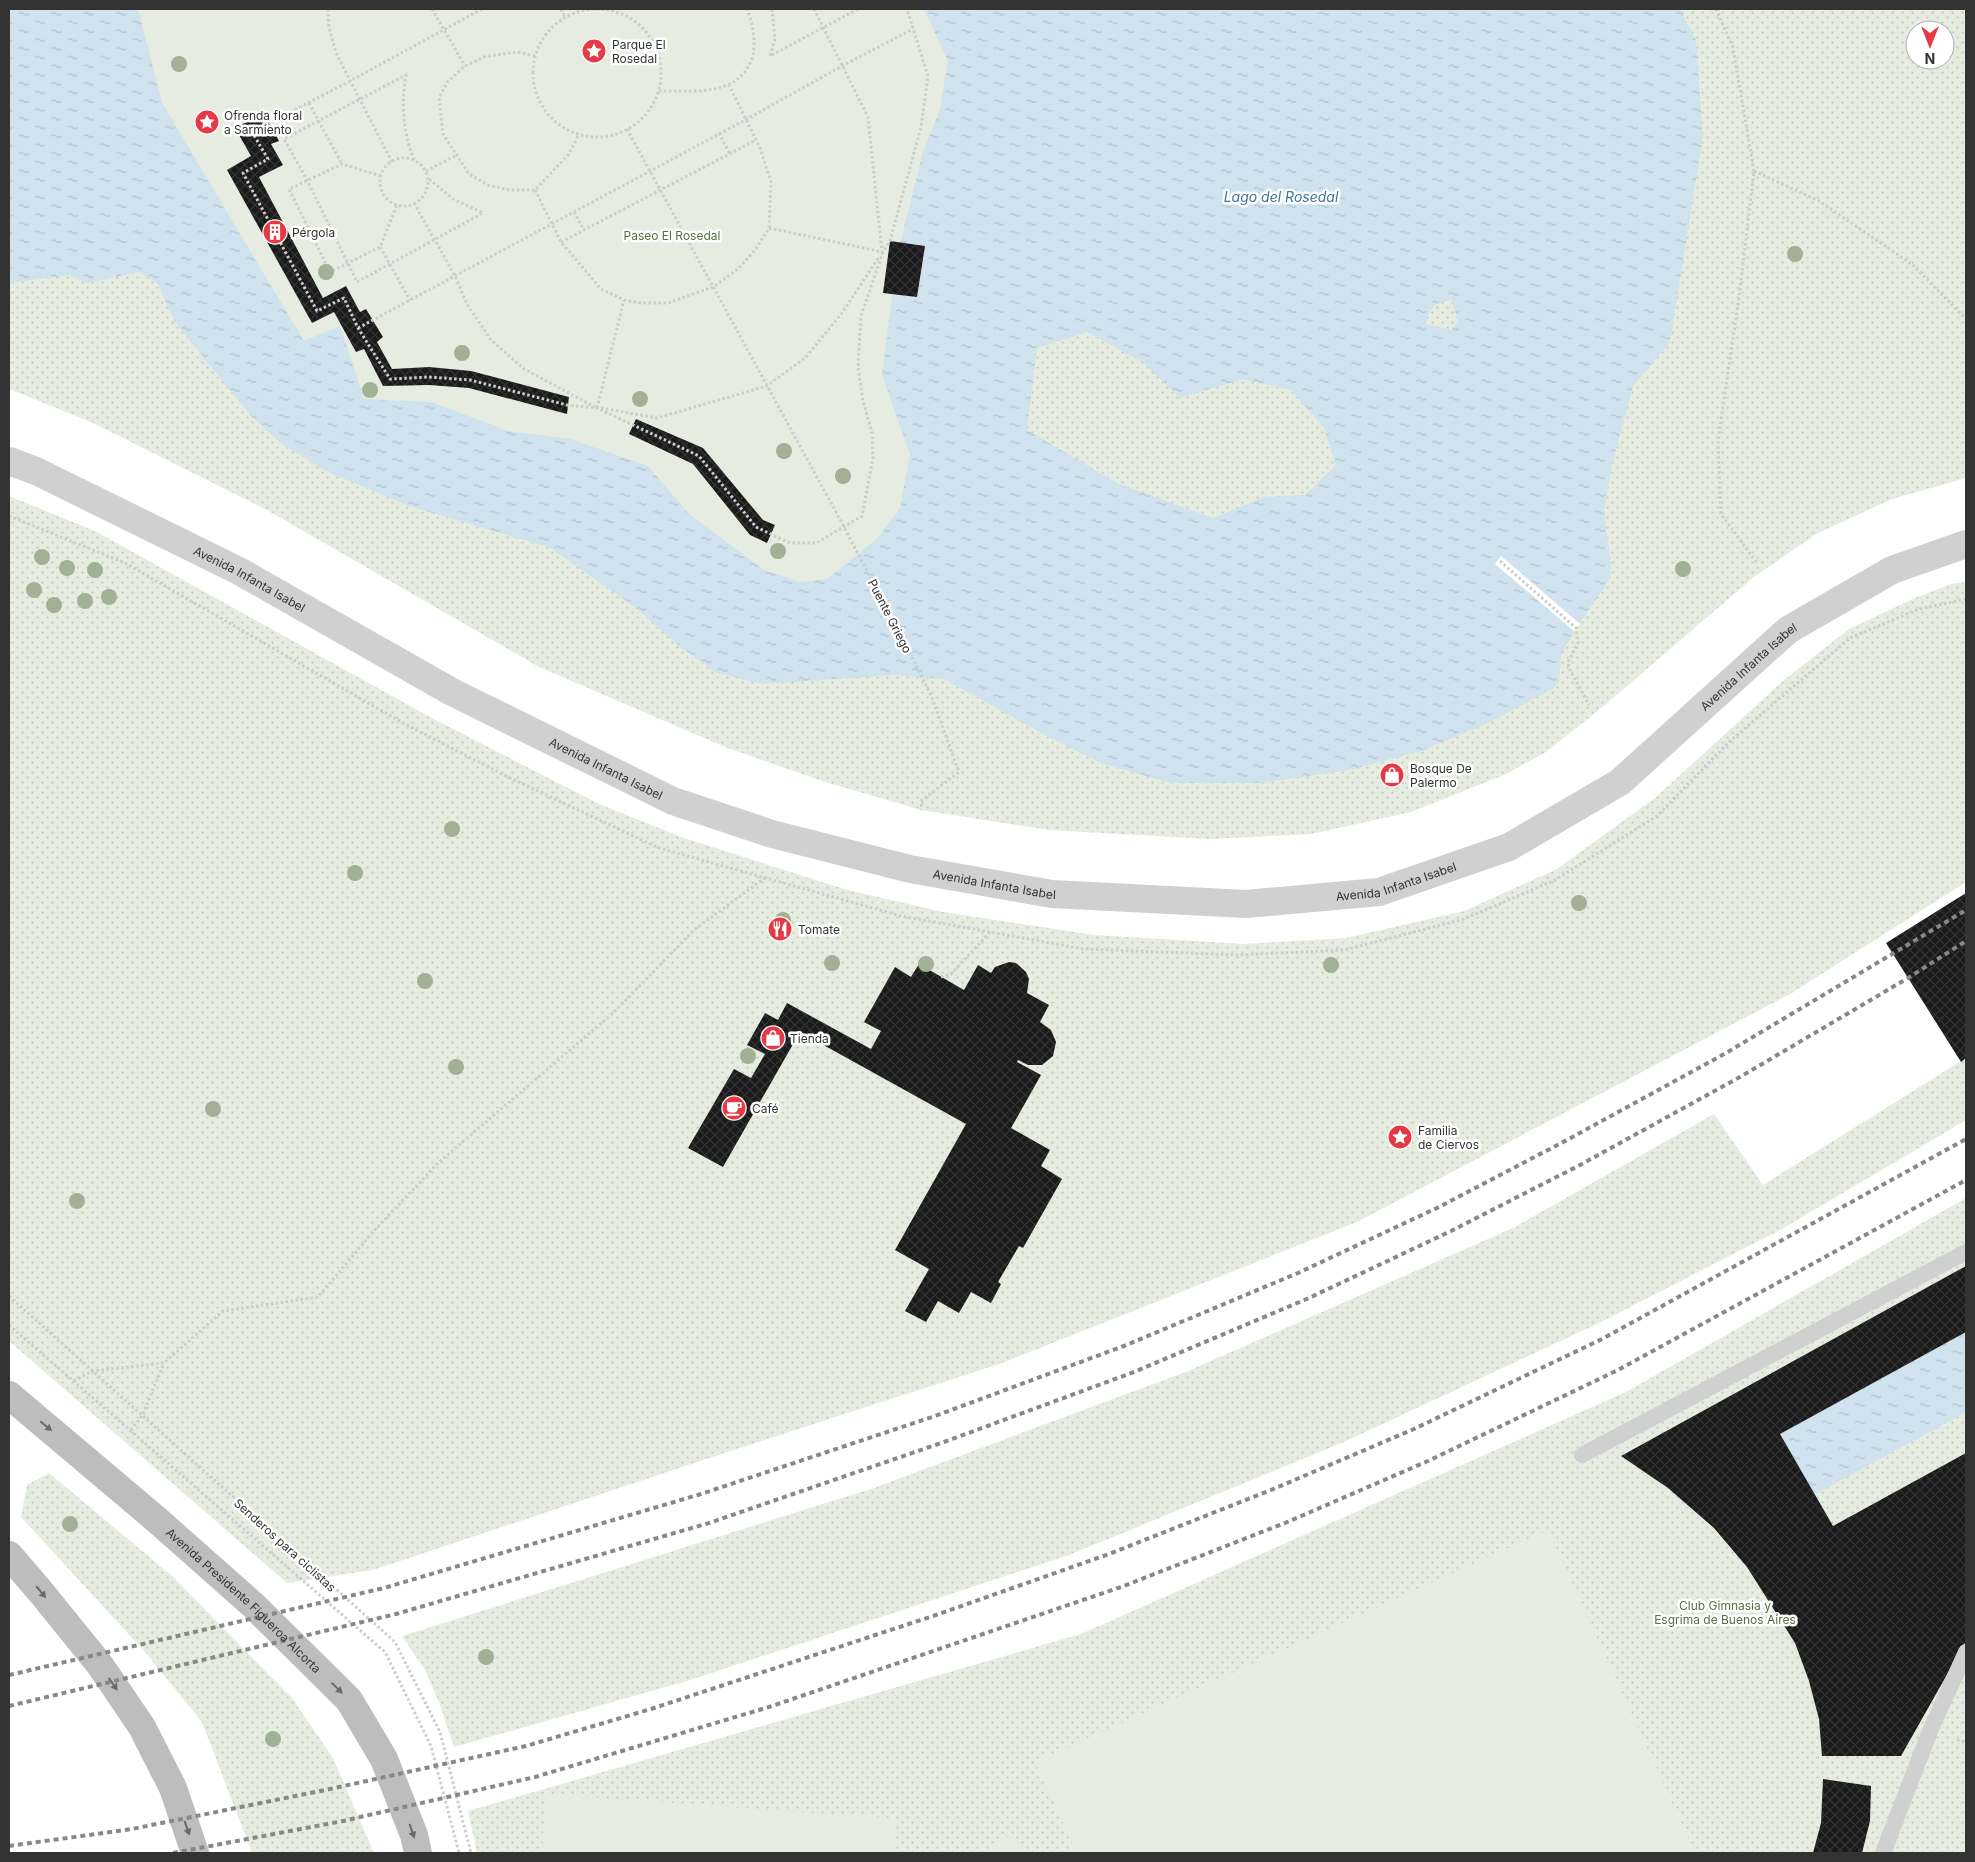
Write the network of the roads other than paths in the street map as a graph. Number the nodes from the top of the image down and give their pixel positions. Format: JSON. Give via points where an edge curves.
{"nodes":[{"id":1,"x":9,"y":461,"type":"edge"},
{"id":2,"x":1966,"y":544,"type":"edge"},
{"id":3,"x":1966,"y":1252,"type":"edge"},
{"id":4,"x":9,"y":1395,"type":"edge"},
{"id":5,"x":1582,"y":1455,"type":"dead end"},
{"id":6,"x":9,"y":1556,"type":"edge"},
{"id":7,"x":1966,"y":1652,"type":"edge"},
{"id":8,"x":195,"y":1853,"type":"edge"},
{"id":9,"x":418,"y":1853,"type":"edge"},
{"id":10,"x":1883,"y":1853,"type":"edge"}],
"edges":[{"from":1,"to":2,"type":"street","name":"Avenida Infanta Isabel","via":[[36,471],[240,571],[452,692],[673,801],[772,834],[920,870],[1052,894],[1246,904],[1379,892],[1509,847],[1620,782],[1788,630],[1892,570]]},
{"from":3,"to":5,"type":"lane"},
{"from":4,"to":9,"type":"main road","name":"Avenida Presidente Figueroa Alcorta","one_way":true,"via":[[253,1605],[349,1700],[384,1759]]},
{"from":6,"to":8,"type":"main road","one_way":true,"via":[[100,1665],[142,1727],[173,1788]]},
{"from":7,"to":10,"type":"lane","via":[[1930,1731]]}]}
